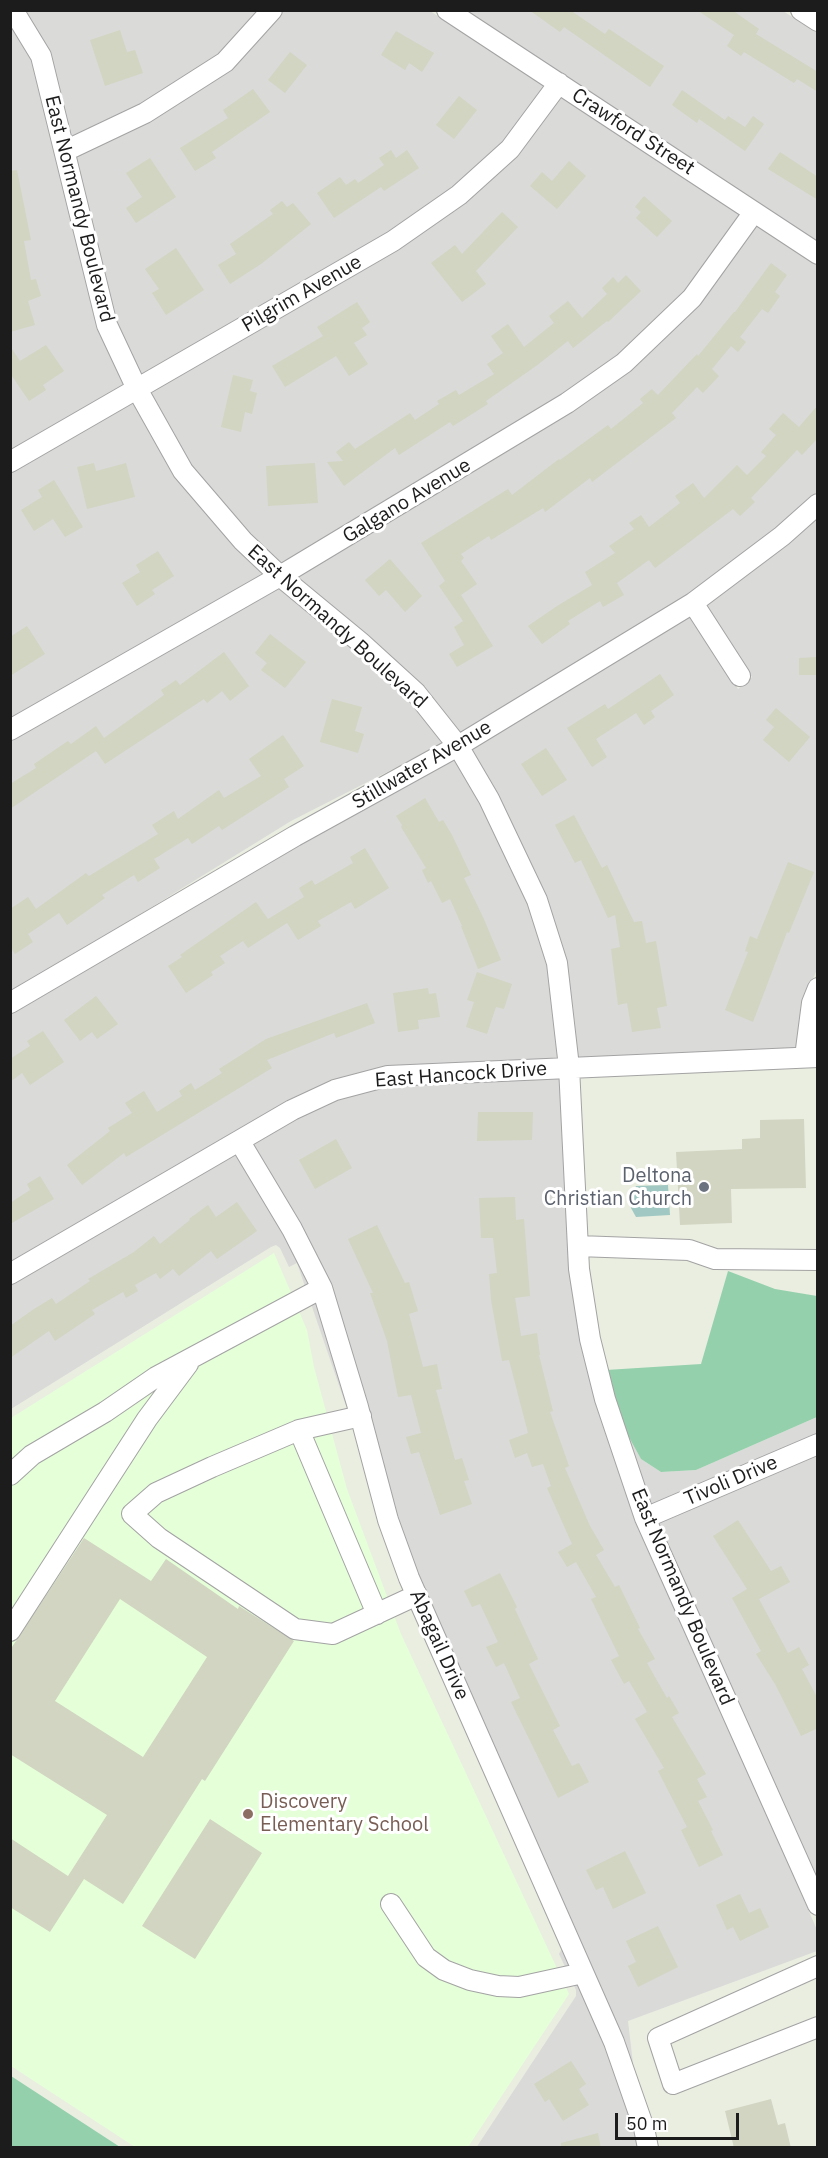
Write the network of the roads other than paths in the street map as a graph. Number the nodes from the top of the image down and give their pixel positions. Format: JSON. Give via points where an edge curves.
{"nodes":[{"id":1,"x":14,"y":10,"type":"edge"},
{"id":2,"x":272,"y":10,"type":"edge"},
{"id":3,"x":447,"y":10,"type":"edge"},
{"id":4,"x":801,"y":10,"type":"edge"},
{"id":5,"x":818,"y":21,"type":"edge"},
{"id":6,"x":559,"y":83,"type":"junction"},
{"id":7,"x":65,"y":151,"type":"junction"},
{"id":8,"x":754,"y":212,"type":"junction"},
{"id":9,"x":818,"y":254,"type":"edge"},
{"id":10,"x":137,"y":389,"type":"junction"},
{"id":11,"x":10,"y":462,"type":"edge"},
{"id":12,"x":818,"y":504,"type":"edge"},
{"id":13,"x":280,"y":576,"type":"junction"},
{"id":14,"x":693,"y":603,"type":"junction"},
{"id":15,"x":740,"y":676,"type":"dead end"},
{"id":16,"x":10,"y":730,"type":"edge"},
{"id":17,"x":458,"y":746,"type":"junction"},
{"id":18,"x":818,"y":988,"type":"edge"},
{"id":19,"x":10,"y":1003,"type":"edge"},
{"id":20,"x":812,"y":1057,"type":"edge"},
{"id":21,"x":569,"y":1067,"type":"junction"},
{"id":22,"x":240,"y":1142,"type":"junction"},
{"id":23,"x":578,"y":1246,"type":"junction"},
{"id":24,"x":818,"y":1260,"type":"edge"},
{"id":25,"x":10,"y":1274,"type":"edge"},
{"id":26,"x":322,"y":1288,"type":"junction"},
{"id":27,"x":191,"y":1359,"type":"junction"},
{"id":28,"x":361,"y":1416,"type":"junction"},
{"id":29,"x":299,"y":1430,"type":"junction"},
{"id":30,"x":818,"y":1444,"type":"edge"},
{"id":31,"x":10,"y":1475,"type":"edge"},
{"id":32,"x":645,"y":1518,"type":"junction"},
{"id":33,"x":417,"y":1595,"type":"junction"},
{"id":34,"x":377,"y":1614,"type":"junction"},
{"id":35,"x":10,"y":1631,"type":"edge"},
{"id":36,"x":391,"y":1904,"type":"dead end"},
{"id":37,"x":818,"y":1905,"type":"edge"},
{"id":38,"x":818,"y":1966,"type":"edge"},
{"id":39,"x":583,"y":1973,"type":"junction"},
{"id":40,"x":818,"y":2026,"type":"edge"},
{"id":41,"x":648,"y":2148,"type":"edge"}],
"edges":[{"from":1,"to":7,"type":"street","name":"East Normandy Boulevard","via":[[40,56]]},
{"from":2,"to":7,"type":"street","via":[[225,62],[145,113]]},
{"from":3,"to":6,"type":"street","name":"Crawford Street"},
{"from":4,"to":5,"type":"street"},
{"from":6,"to":8,"type":"street","name":"Crawford Street"},
{"from":6,"to":10,"type":"street","name":"Pilgrim Avenue","via":[[510,149],[459,195],[393,241]]},
{"from":7,"to":10,"type":"street","name":"East Normandy Boulevard","via":[[107,325]]},
{"from":8,"to":9,"type":"street","name":"Crawford Street"},
{"from":8,"to":13,"type":"street","name":"Galgano Avenue","via":[[692,298],[624,363],[567,403]]},
{"from":10,"to":11,"type":"street","name":"Pilgrim Avenue"},
{"from":10,"to":13,"type":"street","name":"East Normandy Boulevard","via":[[183,471],[243,541]]},
{"from":12,"to":14,"type":"street","name":"Stillwater Avenue"},
{"from":13,"to":16,"type":"street","name":"Galgano Avenue"},
{"from":13,"to":17,"type":"street","name":"East Normandy Boulevard","via":[[416,693]]},
{"from":14,"to":15,"type":"street"},
{"from":14,"to":17,"type":"street","name":"Stillwater Avenue"},
{"from":17,"to":19,"type":"street","name":"Stillwater Avenue","via":[[295,836]]},
{"from":17,"to":21,"type":"street","name":"East Normandy Boulevard","via":[[489,799],[537,900],[557,963]]},
{"from":18,"to":20,"type":"street","via":[[812,1003]]},
{"from":20,"to":21,"type":"street","name":"East Hancock Drive"},
{"from":21,"to":22,"type":"street","name":"East Hancock Drive","via":[[388,1076],[335,1090],[292,1110]]},
{"from":21,"to":23,"type":"street","name":"East Normandy Boulevard"},
{"from":22,"to":25,"type":"street","name":"East Hancock Drive"},
{"from":22,"to":26,"type":"street","name":"Abagail Drive"},
{"from":23,"to":24,"type":"street","via":[[688,1250],[715,1259]]},
{"from":23,"to":32,"type":"street","name":"East Normandy Boulevard","via":[[595,1360]]},
{"from":26,"to":27,"type":"street"},
{"from":26,"to":28,"type":"street","name":"Abagail Drive"},
{"from":27,"to":31,"type":"street","via":[[32,1455]]},
{"from":27,"to":35,"type":"street","via":[[147,1419]]},
{"from":28,"to":29,"type":"street"},
{"from":28,"to":33,"type":"street","name":"Abagail Drive","via":[[388,1520]]},
{"from":29,"to":34,"type":"street"},
{"from":29,"to":34,"type":"street","via":[[156,1493],[132,1514],[159,1538],[295,1629],[333,1634]]},
{"from":30,"to":32,"type":"street","name":"Tivoli Drive"},
{"from":32,"to":37,"type":"street","name":"East Normandy Boulevard"},
{"from":33,"to":34,"type":"street"},
{"from":33,"to":39,"type":"street","name":"Abagail Drive"},
{"from":36,"to":39,"type":"street","via":[[426,1957],[444,1970],[470,1980],[519,1988]]},
{"from":38,"to":40,"type":"street","via":[[658,2038],[673,2084]]},
{"from":39,"to":41,"type":"street","name":"Abagail Drive","via":[[614,2042]]}]}
